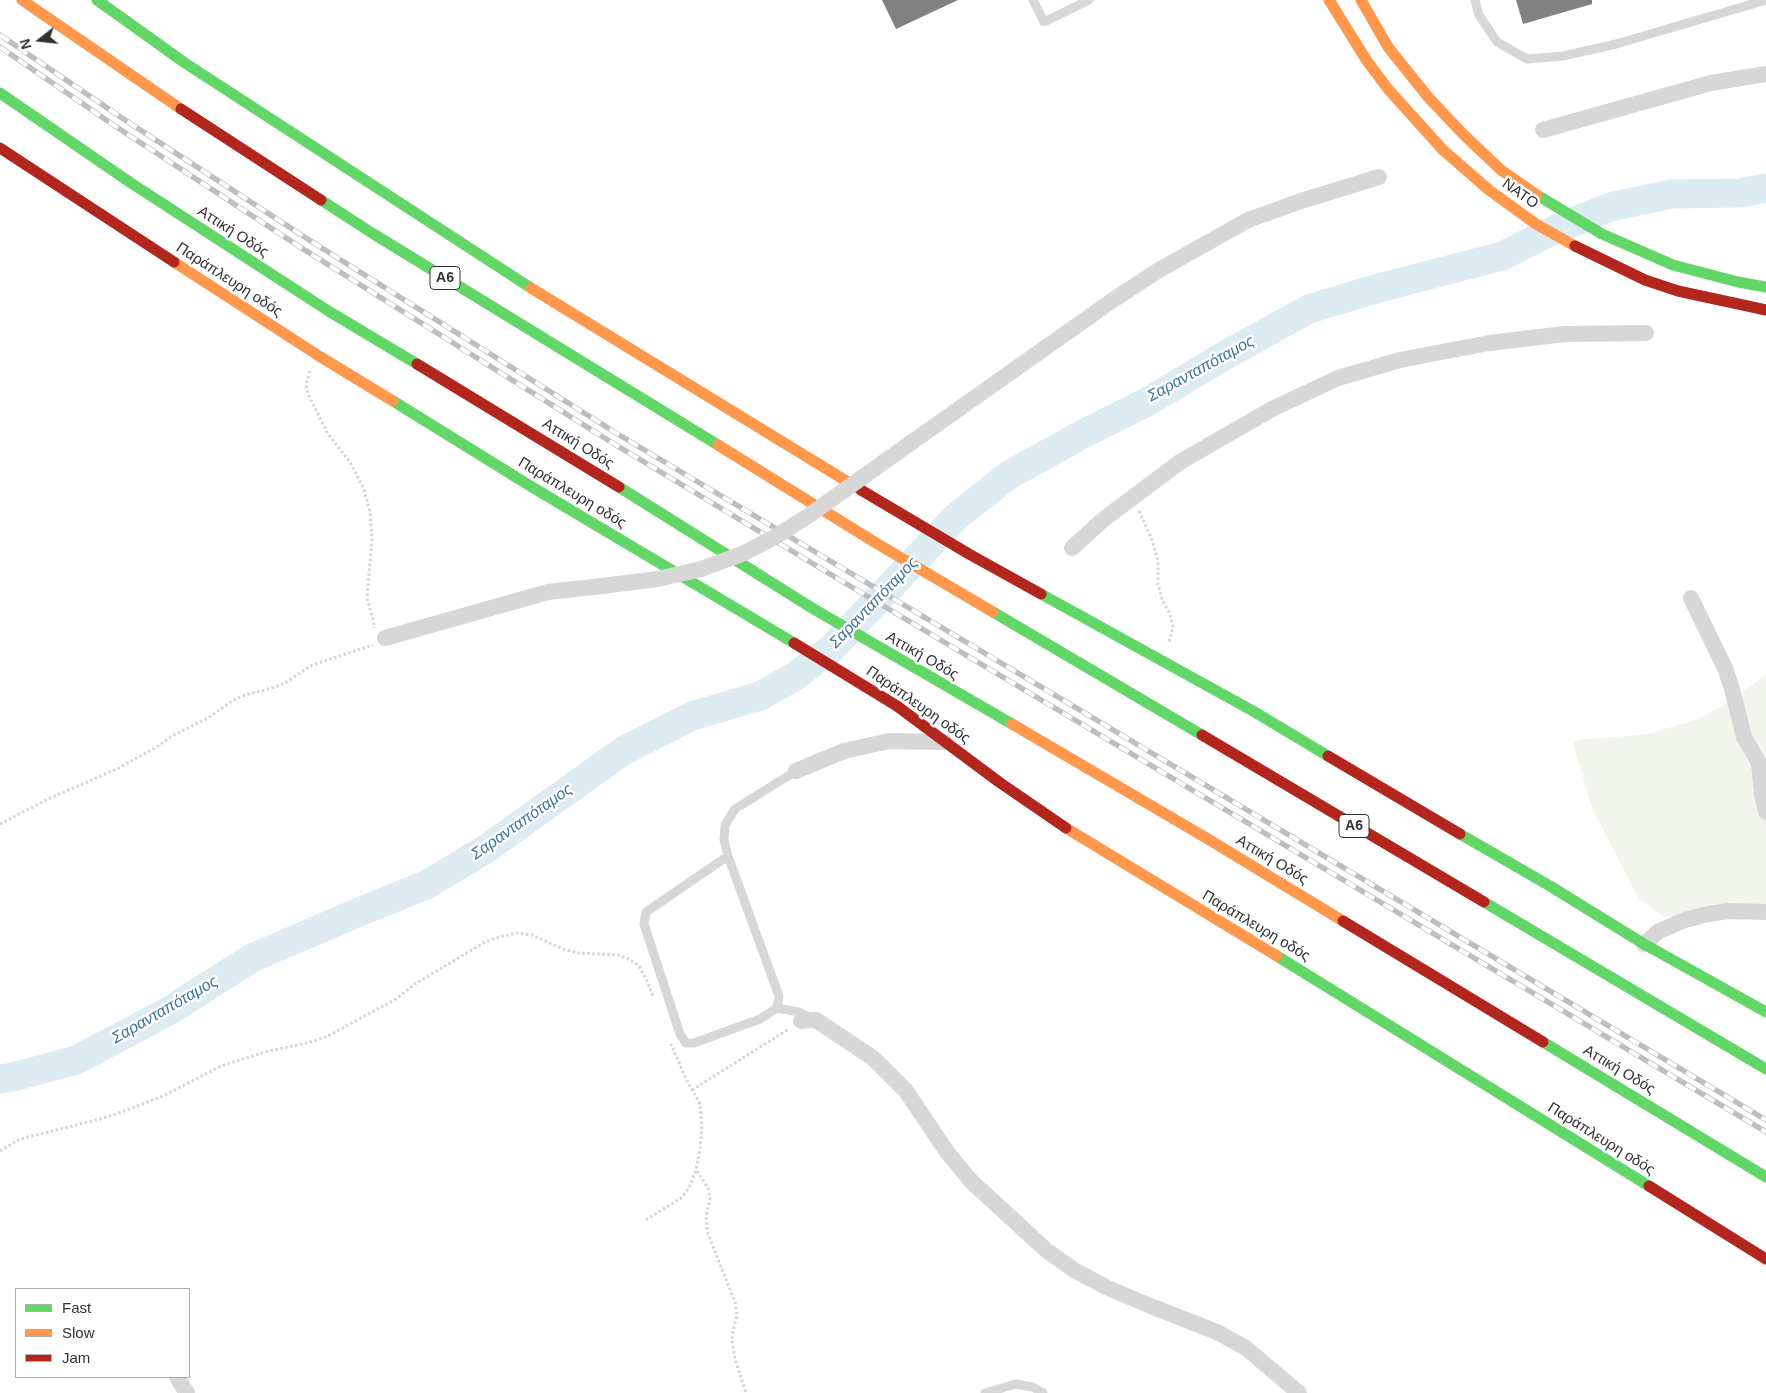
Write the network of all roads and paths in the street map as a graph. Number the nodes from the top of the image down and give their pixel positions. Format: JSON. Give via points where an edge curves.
{"nodes":[{"id":1,"x":22,"y":0,"type":"edge"},
{"id":2,"x":97,"y":0,"type":"edge"},
{"id":3,"x":1033,"y":0,"type":"edge"},
{"id":4,"x":1089,"y":0,"type":"edge"},
{"id":5,"x":1329,"y":0,"type":"edge"},
{"id":6,"x":1361,"y":0,"type":"edge"},
{"id":7,"x":1475,"y":0,"type":"edge"},
{"id":8,"x":1766,"y":0,"type":"edge"},
{"id":9,"x":1766,"y":74,"type":"edge"},
{"id":10,"x":0,"y":93,"type":"edge"},
{"id":11,"x":1542,"y":130,"type":"dead end"},
{"id":12,"x":0,"y":148,"type":"edge"},
{"id":13,"x":1379,"y":177,"type":"dead end"},
{"id":14,"x":1766,"y":287,"type":"edge"},
{"id":15,"x":1766,"y":310,"type":"edge"},
{"id":16,"x":1646,"y":333,"type":"dead end"},
{"id":17,"x":319,"y":356,"type":"junction"},
{"id":18,"x":1133,"y":498,"type":"junction"},
{"id":19,"x":1072,"y":548,"type":"dead end"},
{"id":20,"x":1691,"y":598,"type":"dead end"},
{"id":21,"x":385,"y":638,"type":"junction"},
{"id":22,"x":1164,"y":660,"type":"junction"},
{"id":23,"x":944,"y":742,"type":"junction"},
{"id":24,"x":796,"y":771,"type":"joint"},
{"id":25,"x":1766,"y":812,"type":"edge"},
{"id":26,"x":0,"y":824,"type":"edge"},
{"id":27,"x":728,"y":856,"type":"junction"},
{"id":28,"x":1766,"y":912,"type":"edge"},
{"id":29,"x":1644,"y":944,"type":"junction"},
{"id":30,"x":654,"y":998,"type":"dead end"},
{"id":31,"x":777,"y":1008,"type":"junction"},
{"id":32,"x":1766,"y":1012,"type":"edge"},
{"id":33,"x":808,"y":1021,"type":"junction"},
{"id":34,"x":670,"y":1043,"type":"dead end"},
{"id":35,"x":1766,"y":1070,"type":"edge"},
{"id":36,"x":692,"y":1090,"type":"junction"},
{"id":37,"x":0,"y":1151,"type":"edge"},
{"id":38,"x":696,"y":1170,"type":"junction"},
{"id":39,"x":1766,"y":1176,"type":"edge"},
{"id":40,"x":646,"y":1220,"type":"dead end"},
{"id":41,"x":1766,"y":1259,"type":"edge"},
{"id":42,"x":178,"y":1378,"type":"edge"},
{"id":43,"x":187,"y":1393,"type":"edge"},
{"id":44,"x":746,"y":1393,"type":"edge"},
{"id":45,"x":985,"y":1393,"type":"edge"},
{"id":46,"x":1043,"y":1393,"type":"edge"},
{"id":47,"x":1299,"y":1393,"type":"edge"}],
"edges":[{"from":1,"to":35,"type":"main road","number":"Α6","via":[[190,115],[372,233],[876,543]]},
{"from":2,"to":22,"type":"main road","via":[[185,63],[514,277],[902,515]]},
{"from":3,"to":4,"type":"lane","via":[[1044,22]]},
{"from":5,"to":15,"type":"main road","name":"ΝΑΤΟ","via":[[1388,89],[1444,150],[1489,190],[1536,224],[1645,280],[1678,291]]},
{"from":6,"to":14,"type":"main road","name":"ΝΑΤΟ","via":[[1388,47],[1408,73],[1463,134],[1501,170],[1548,203],[1602,234],[1652,257],[1683,269]]},
{"from":7,"to":8,"type":"lane","via":[[1479,15],[1497,42],[1527,59],[1563,56],[1616,44]]},
{"from":9,"to":11,"type":"street","via":[[1711,83]]},
{"from":10,"to":39,"type":"main road","name":"Αττική Οδός","via":[[131,183],[330,312],[540,438],[812,608],[1208,839]]},
{"from":12,"to":17,"type":"main road","name":"Παράπλευρη οδός"},
{"from":13,"to":21,"type":"street","bridge":true,"via":[[1248,220],[1159,270],[808,516],[742,554],[701,569],[658,578],[548,592]]},
{"from":16,"to":18,"type":"street","via":[[1565,334],[1489,343],[1400,360],[1338,378],[1264,414],[1180,462]]},
{"from":17,"to":21,"type":"path","via":[[308,375],[308,394],[328,434],[350,462],[364,489],[372,538],[366,598],[375,630]]},
{"from":17,"to":23,"type":"main road","name":"Παράπλευρη οδός","via":[[850,676],[898,706]]},
{"from":18,"to":19,"type":"street"},
{"from":18,"to":22,"type":"path","via":[[1152,540],[1158,561],[1158,584],[1173,628]]},
{"from":20,"to":25,"type":"street","via":[[1725,668],[1744,737],[1759,762]]},
{"from":21,"to":26,"type":"path","via":[[374,645],[312,665],[285,683],[242,696],[117,769]]},
{"from":22,"to":29,"type":"main road"},
{"from":23,"to":24,"type":"street","via":[[889,741],[844,751]]},
{"from":23,"to":41,"type":"main road","name":"Παράπλευρη οδός","via":[[1057,823]]},
{"from":24,"to":27,"type":"lane","via":[[735,809],[725,825]]},
{"from":27,"to":31,"type":"lane","via":[[779,996]]},
{"from":27,"to":31,"type":"lane","via":[[646,912],[644,924],[686,1044],[760,1019]]},
{"from":28,"to":29,"type":"street","via":[[1728,911],[1685,920],[1659,931]]},
{"from":29,"to":32,"type":"main road"},
{"from":30,"to":37,"type":"path","via":[[639,966],[618,955],[578,953],[532,935],[517,933],[499,937],[328,1036],[221,1066],[163,1096],[104,1118],[20,1139]]},
{"from":31,"to":33,"type":"lane","via":[[799,1012]]},
{"from":33,"to":36,"type":"path"},
{"from":33,"to":47,"type":"street","via":[[873,1058],[906,1092],[971,1181],[1046,1250],[1108,1288],[1217,1332],[1246,1348]]},
{"from":34,"to":36,"type":"path"},
{"from":36,"to":38,"type":"path","via":[[700,1104],[702,1126]]},
{"from":38,"to":40,"type":"path","via":[[681,1198]]},
{"from":38,"to":44,"type":"path","via":[[708,1188],[708,1234],[735,1302],[737,1316],[732,1341]]},
{"from":42,"to":43,"type":"street"},
{"from":45,"to":46,"type":"lane","via":[[1016,1384],[1033,1387]]}]}
